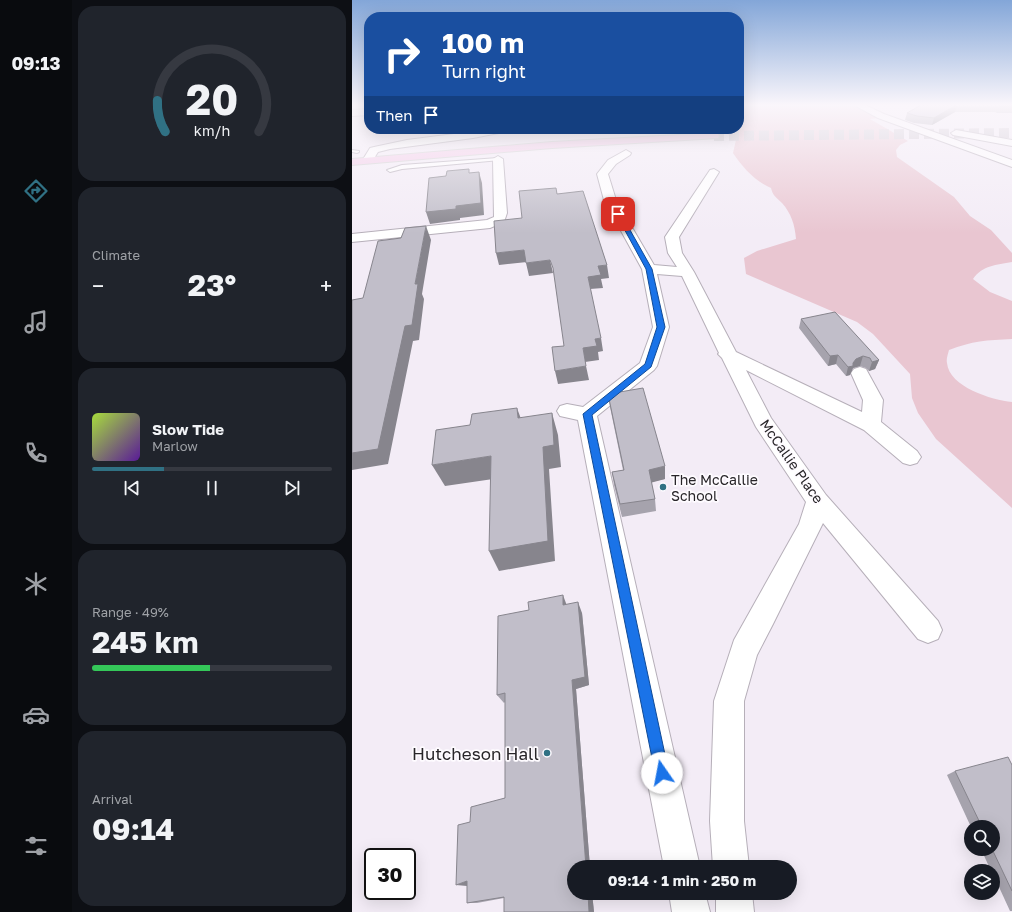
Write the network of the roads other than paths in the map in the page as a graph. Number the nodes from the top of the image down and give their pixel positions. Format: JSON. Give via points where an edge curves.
{"nodes":[{"id":1,"x":383,"y":148,"type":"edge"},
{"id":2,"x":400,"y":148,"type":"edge"},
{"id":3,"x":494,"y":148,"type":"edge"},
{"id":4,"x":542,"y":148,"type":"edge"},
{"id":5,"x":967,"y":148,"type":"edge"},
{"id":6,"x":374,"y":150,"type":"junction"},
{"id":7,"x":354,"y":152,"type":"edge"},
{"id":8,"x":626,"y":153,"type":"dead end"},
{"id":9,"x":496,"y":154,"type":"junction"},
{"id":10,"x":367,"y":161,"type":"junction"},
{"id":11,"x":352,"y":162,"type":"edge"},
{"id":12,"x":1012,"y":164,"type":"edge"},
{"id":13,"x":390,"y":170,"type":"dead end"},
{"id":14,"x":714,"y":172,"type":"dead end"},
{"id":15,"x":352,"y":238,"type":"edge"},
{"id":16,"x":649,"y":269,"type":"junction"},
{"id":17,"x":687,"y":272,"type":"junction"},
{"id":18,"x":727,"y":354,"type":"junction"},
{"id":19,"x":860,"y":373,"type":"dead end"},
{"id":20,"x":871,"y":425,"type":"junction"},
{"id":21,"x":910,"y":457,"type":"dead end"},
{"id":22,"x":818,"y":501,"type":"junction"},
{"id":23,"x":928,"y":630,"type":"dead end"},
{"id":24,"x":680,"y":860,"type":"edge"},
{"id":25,"x":730,"y":860,"type":"edge"},
{"id":26,"x":688,"y":900,"type":"edge"},
{"id":27,"x":734,"y":900,"type":"edge"},
{"id":28,"x":691,"y":912,"type":"edge"},
{"id":29,"x":735,"y":912,"type":"edge"}],
"edges":[{"from":1,"to":6,"type":"street"},
{"from":2,"to":6,"type":"main road"},
{"from":3,"to":9,"type":"main road"},
{"from":4,"to":9,"type":"main road"},
{"from":5,"to":12,"type":"street"},
{"from":6,"to":7,"type":"main road"},
{"from":6,"to":10,"type":"street"},
{"from":8,"to":16,"type":"street","via":[[612,162],[602,174],[610,200]]},
{"from":9,"to":10,"type":"main road"},
{"from":9,"to":13,"type":"lane"},
{"from":9,"to":15,"type":"street","via":[[500,219],[490,224]]},
{"from":10,"to":11,"type":"main road"},
{"from":14,"to":17,"type":"street","name":"McCallie Place","via":[[672,237],[675,253]]},
{"from":16,"to":17,"type":"street"},
{"from":16,"to":24,"type":"street","via":[[661,327],[648,366],[577,413]]},
{"from":17,"to":18,"type":"street","name":"McCallie Place"},
{"from":18,"to":20,"type":"street"},
{"from":18,"to":22,"type":"street","name":"McCallie Place","via":[[763,422]]},
{"from":19,"to":20,"type":"street","via":[[873,400]]},
{"from":20,"to":21,"type":"street"},
{"from":22,"to":23,"type":"street","name":"McCallie Place"},
{"from":22,"to":25,"type":"street","via":[[810,526],[744,650],[729,701],[727,821]]},
{"from":26,"to":28,"type":"street"},
{"from":27,"to":29,"type":"street"}]}
